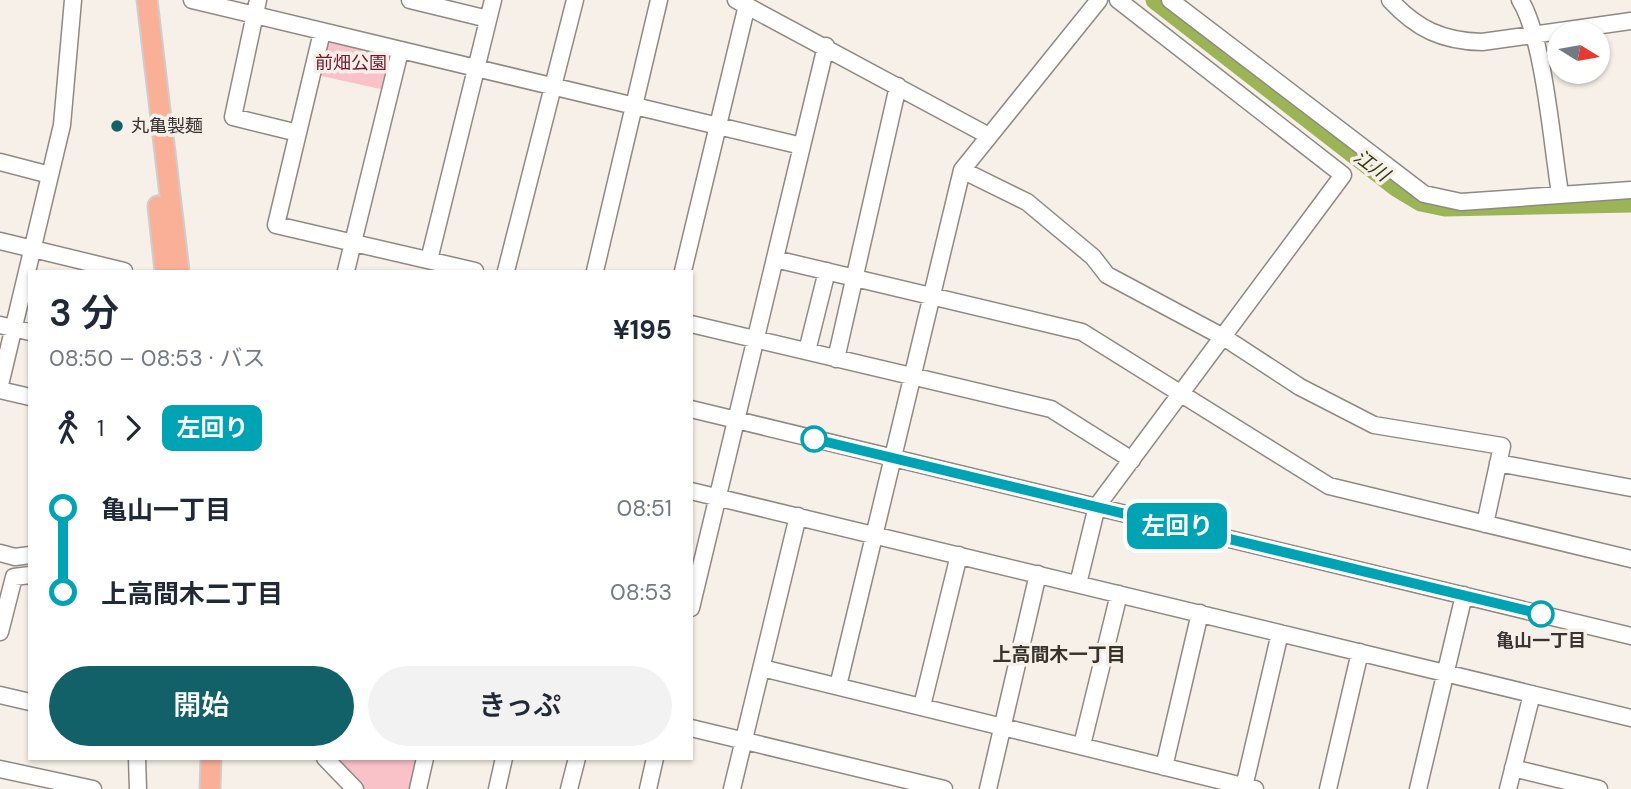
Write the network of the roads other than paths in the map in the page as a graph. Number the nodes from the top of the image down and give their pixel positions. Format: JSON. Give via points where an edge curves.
{"nodes":[{"id":1,"x":73,"y":0,"type":"edge"},
{"id":2,"x":135,"y":0,"type":"edge"},
{"id":3,"x":147,"y":0,"type":"edge"},
{"id":4,"x":192,"y":0,"type":"edge"},
{"id":5,"x":410,"y":0,"type":"edge"},
{"id":6,"x":493,"y":0,"type":"edge"},
{"id":7,"x":575,"y":0,"type":"edge"},
{"id":8,"x":659,"y":0,"type":"edge"},
{"id":9,"x":1098,"y":0,"type":"edge"},
{"id":10,"x":1118,"y":0,"type":"edge"},
{"id":11,"x":1170,"y":0,"type":"edge"},
{"id":12,"x":1390,"y":0,"type":"edge"},
{"id":13,"x":1520,"y":0,"type":"edge"},
{"id":14,"x":741,"y":2,"type":"edge"},
{"id":15,"x":256,"y":8,"type":"edge"},
{"id":16,"x":488,"y":19,"type":"junction"},
{"id":17,"x":1631,"y":21,"type":"edge"},
{"id":18,"x":323,"y":32,"type":"junction"},
{"id":19,"x":1533,"y":35,"type":"junction"},
{"id":20,"x":826,"y":46,"type":"junction"},
{"id":21,"x":400,"y":51,"type":"junction"},
{"id":22,"x":476,"y":69,"type":"junction"},
{"id":23,"x":898,"y":86,"type":"junction"},
{"id":24,"x":552,"y":87,"type":"junction"},
{"id":25,"x":634,"y":106,"type":"junction"},
{"id":26,"x":718,"y":127,"type":"junction"},
{"id":27,"x":298,"y":133,"type":"junction"},
{"id":28,"x":989,"y":135,"type":"junction"},
{"id":29,"x":802,"y":146,"type":"junction"},
{"id":30,"x":0,"y":162,"type":"edge"},
{"id":31,"x":962,"y":170,"type":"junction"},
{"id":32,"x":50,"y":174,"type":"junction"},
{"id":33,"x":1631,"y":190,"type":"edge"},
{"id":34,"x":1560,"y":193,"type":"junction"},
{"id":35,"x":0,"y":242,"type":"edge"},
{"id":36,"x":353,"y":242,"type":"junction"},
{"id":37,"x":33,"y":249,"type":"junction"},
{"id":38,"x":775,"y":259,"type":"junction"},
{"id":39,"x":429,"y":260,"type":"junction"},
{"id":40,"x":28,"y":270,"type":"edge"},
{"id":41,"x":120,"y":270,"type":"edge"},
{"id":42,"x":165,"y":270,"type":"edge"},
{"id":43,"x":178,"y":270,"type":"edge"},
{"id":44,"x":346,"y":270,"type":"edge"},
{"id":45,"x":471,"y":270,"type":"edge"},
{"id":46,"x":506,"y":270,"type":"edge"},
{"id":47,"x":595,"y":270,"type":"edge"},
{"id":48,"x":683,"y":270,"type":"edge"},
{"id":49,"x":28,"y":271,"type":"edge"},
{"id":50,"x":827,"y":271,"type":"junction"},
{"id":51,"x":855,"y":278,"type":"junction"},
{"id":52,"x":931,"y":296,"type":"junction"},
{"id":53,"x":693,"y":324,"type":"edge"},
{"id":54,"x":15,"y":328,"type":"edge"},
{"id":55,"x":1225,"y":338,"type":"junction"},
{"id":56,"x":756,"y":339,"type":"junction"},
{"id":57,"x":807,"y":351,"type":"junction"},
{"id":58,"x":836,"y":359,"type":"junction"},
{"id":59,"x":911,"y":376,"type":"junction"},
{"id":60,"x":0,"y":388,"type":"edge"},
{"id":61,"x":1182,"y":395,"type":"junction"},
{"id":62,"x":28,"y":396,"type":"edge"},
{"id":63,"x":693,"y":409,"type":"edge"},
{"id":64,"x":736,"y":420,"type":"junction"},
{"id":65,"x":891,"y":457,"type":"junction"},
{"id":66,"x":1132,"y":460,"type":"junction"},
{"id":67,"x":1498,"y":463,"type":"junction"},
{"id":68,"x":1631,"y":488,"type":"edge"},
{"id":69,"x":693,"y":491,"type":"edge"},
{"id":70,"x":718,"y":497,"type":"junction"},
{"id":71,"x":1097,"y":506,"type":"junction"},
{"id":72,"x":799,"y":516,"type":"junction"},
{"id":73,"x":1485,"y":524,"type":"junction"},
{"id":74,"x":873,"y":534,"type":"junction"},
{"id":75,"x":0,"y":554,"type":"edge"},
{"id":76,"x":28,"y":555,"type":"edge"},
{"id":77,"x":958,"y":555,"type":"junction"},
{"id":78,"x":1631,"y":559,"type":"edge"},
{"id":79,"x":1038,"y":574,"type":"junction"},
{"id":80,"x":28,"y":575,"type":"edge"},
{"id":81,"x":1078,"y":584,"type":"junction"},
{"id":82,"x":1119,"y":594,"type":"junction"},
{"id":83,"x":1464,"y":595,"type":"junction"},
{"id":84,"x":693,"y":600,"type":"edge"},
{"id":85,"x":1200,"y":613,"type":"junction"},
{"id":86,"x":0,"y":632,"type":"edge"},
{"id":87,"x":1280,"y":633,"type":"junction"},
{"id":88,"x":1631,"y":636,"type":"edge"},
{"id":89,"x":1360,"y":652,"type":"junction"},
{"id":90,"x":762,"y":668,"type":"junction"},
{"id":91,"x":1447,"y":673,"type":"junction"},
{"id":92,"x":838,"y":686,"type":"junction"},
{"id":93,"x":1532,"y":694,"type":"junction"},
{"id":94,"x":0,"y":695,"type":"edge"},
{"id":95,"x":28,"y":702,"type":"edge"},
{"id":96,"x":922,"y":706,"type":"junction"},
{"id":97,"x":1631,"y":718,"type":"edge"},
{"id":98,"x":1003,"y":726,"type":"junction"},
{"id":99,"x":693,"y":728,"type":"edge"},
{"id":100,"x":744,"y":741,"type":"junction"},
{"id":101,"x":1082,"y":745,"type":"junction"},
{"id":102,"x":136,"y":760,"type":"edge"},
{"id":103,"x":211,"y":760,"type":"edge"},
{"id":104,"x":224,"y":760,"type":"edge"},
{"id":105,"x":327,"y":760,"type":"edge"},
{"id":106,"x":425,"y":760,"type":"edge"},
{"id":107,"x":504,"y":760,"type":"edge"},
{"id":108,"x":576,"y":760,"type":"edge"},
{"id":109,"x":655,"y":760,"type":"edge"},
{"id":110,"x":1164,"y":766,"type":"junction"},
{"id":111,"x":1513,"y":768,"type":"junction"},
{"id":112,"x":0,"y":769,"type":"edge"},
{"id":113,"x":1199,"y":782,"type":"edge"},
{"id":114,"x":1249,"y":788,"type":"edge"},
{"id":115,"x":93,"y":789,"type":"edge"},
{"id":116,"x":138,"y":789,"type":"edge"},
{"id":117,"x":211,"y":789,"type":"edge"},
{"id":118,"x":224,"y":789,"type":"edge"},
{"id":119,"x":355,"y":789,"type":"edge"},
{"id":120,"x":418,"y":789,"type":"edge"},
{"id":121,"x":497,"y":789,"type":"edge"},
{"id":122,"x":569,"y":789,"type":"edge"},
{"id":123,"x":648,"y":789,"type":"edge"},
{"id":124,"x":732,"y":789,"type":"edge"},
{"id":125,"x":944,"y":789,"type":"edge"},
{"id":126,"x":988,"y":789,"type":"edge"},
{"id":127,"x":1328,"y":789,"type":"edge"},
{"id":128,"x":1418,"y":789,"type":"edge"},
{"id":129,"x":1508,"y":789,"type":"edge"},
{"id":130,"x":1599,"y":789,"type":"edge"}],
"edges":[{"from":1,"to":32,"type":"street","via":[[62,125]]},
{"from":2,"to":42,"type":"main road"},
{"from":3,"to":43,"type":"main road"},
{"from":4,"to":15,"type":"street"},
{"from":5,"to":16,"type":"street"},
{"from":6,"to":16,"type":"street"},
{"from":7,"to":24,"type":"street"},
{"from":8,"to":25,"type":"street"},
{"from":9,"to":28,"type":"street"},
{"from":10,"to":55,"type":"street","via":[[1343,175]]},
{"from":11,"to":34,"type":"street","via":[[1424,194],[1461,202]]},
{"from":12,"to":19,"type":"street","via":[[1430,33],[1459,41]]},
{"from":13,"to":19,"type":"street"},
{"from":14,"to":20,"type":"street"},
{"from":14,"to":26,"type":"street"},
{"from":15,"to":18,"type":"street"},
{"from":15,"to":27,"type":"street","via":[[233,117]]},
{"from":16,"to":22,"type":"street"},
{"from":17,"to":19,"type":"street"},
{"from":18,"to":21,"type":"street"},
{"from":18,"to":27,"type":"street"},
{"from":19,"to":34,"type":"street"},
{"from":20,"to":23,"type":"street"},
{"from":20,"to":29,"type":"street"},
{"from":21,"to":22,"type":"street"},
{"from":21,"to":36,"type":"street"},
{"from":22,"to":24,"type":"street"},
{"from":22,"to":39,"type":"street"},
{"from":23,"to":28,"type":"street"},
{"from":23,"to":51,"type":"street"},
{"from":24,"to":25,"type":"street"},
{"from":24,"to":46,"type":"street"},
{"from":25,"to":26,"type":"street"},
{"from":25,"to":47,"type":"street"},
{"from":26,"to":29,"type":"street"},
{"from":26,"to":48,"type":"street"},
{"from":27,"to":36,"type":"street","via":[[276,225]]},
{"from":28,"to":31,"type":"street"},
{"from":29,"to":38,"type":"street"},
{"from":30,"to":32,"type":"street"},
{"from":31,"to":52,"type":"street"},
{"from":31,"to":55,"type":"street","via":[[1027,202],[1093,257],[1107,275]]},
{"from":32,"to":37,"type":"street"},
{"from":33,"to":34,"type":"street"},
{"from":35,"to":37,"type":"street"},
{"from":36,"to":39,"type":"street"},
{"from":36,"to":44,"type":"street"},
{"from":37,"to":40,"type":"street"},
{"from":37,"to":41,"type":"street"},
{"from":38,"to":50,"type":"street"},
{"from":38,"to":56,"type":"street"},
{"from":39,"to":45,"type":"street"},
{"from":49,"to":54,"type":"street"},
{"from":50,"to":51,"type":"street"},
{"from":50,"to":57,"type":"street"},
{"from":51,"to":52,"type":"street"},
{"from":51,"to":58,"type":"street"},
{"from":52,"to":59,"type":"street"},
{"from":52,"to":61,"type":"street","via":[[1082,332]]},
{"from":53,"to":56,"type":"street"},
{"from":54,"to":60,"type":"street"},
{"from":55,"to":61,"type":"street"},
{"from":55,"to":67,"type":"street","via":[[1300,387],[1374,425],[1502,446]]},
{"from":56,"to":57,"type":"street"},
{"from":56,"to":64,"type":"street"},
{"from":57,"to":58,"type":"street"},
{"from":58,"to":59,"type":"street"},
{"from":59,"to":65,"type":"street"},
{"from":59,"to":66,"type":"street","via":[[1051,409]]},
{"from":60,"to":62,"type":"street"},
{"from":61,"to":66,"type":"street"},
{"from":61,"to":73,"type":"street","via":[[1329,486]]},
{"from":63,"to":64,"type":"street"},
{"from":64,"to":65,"type":"street"},
{"from":64,"to":70,"type":"street"},
{"from":65,"to":71,"type":"street"},
{"from":65,"to":74,"type":"street"},
{"from":66,"to":71,"type":"street"},
{"from":67,"to":68,"type":"street"},
{"from":67,"to":73,"type":"street"},
{"from":69,"to":70,"type":"street"},
{"from":70,"to":72,"type":"street"},
{"from":70,"to":84,"type":"street"},
{"from":71,"to":81,"type":"street"},
{"from":71,"to":83,"type":"street"},
{"from":72,"to":74,"type":"street"},
{"from":72,"to":90,"type":"street"},
{"from":73,"to":78,"type":"street"},
{"from":74,"to":77,"type":"street"},
{"from":74,"to":92,"type":"street"},
{"from":75,"to":76,"type":"street"},
{"from":77,"to":79,"type":"street"},
{"from":77,"to":96,"type":"street"},
{"from":79,"to":81,"type":"street"},
{"from":79,"to":98,"type":"street"},
{"from":80,"to":86,"type":"street","via":[[13,577]]},
{"from":81,"to":82,"type":"street"},
{"from":82,"to":85,"type":"street"},
{"from":82,"to":101,"type":"street"},
{"from":83,"to":88,"type":"street"},
{"from":83,"to":91,"type":"street"},
{"from":85,"to":87,"type":"street"},
{"from":85,"to":110,"type":"street"},
{"from":87,"to":89,"type":"street"},
{"from":87,"to":114,"type":"street"},
{"from":89,"to":91,"type":"street"},
{"from":89,"to":127,"type":"street"},
{"from":90,"to":92,"type":"street"},
{"from":90,"to":100,"type":"street"},
{"from":91,"to":93,"type":"street"},
{"from":91,"to":128,"type":"street"},
{"from":92,"to":96,"type":"street"},
{"from":93,"to":97,"type":"street"},
{"from":93,"to":111,"type":"street"},
{"from":94,"to":95,"type":"street"},
{"from":96,"to":98,"type":"street"},
{"from":98,"to":101,"type":"street"},
{"from":98,"to":126,"type":"street"},
{"from":99,"to":100,"type":"street"},
{"from":100,"to":124,"type":"street"},
{"from":100,"to":125,"type":"street"},
{"from":101,"to":110,"type":"street"},
{"from":102,"to":116,"type":"street"},
{"from":103,"to":117,"type":"main road"},
{"from":104,"to":118,"type":"main road"},
{"from":105,"to":119,"type":"street"},
{"from":106,"to":120,"type":"street"},
{"from":107,"to":121,"type":"street"},
{"from":108,"to":122,"type":"street"},
{"from":109,"to":123,"type":"street"},
{"from":110,"to":113,"type":"street"},
{"from":111,"to":129,"type":"street"},
{"from":111,"to":130,"type":"street"},
{"from":112,"to":115,"type":"street"},
{"from":113,"to":114,"type":"street"}]}
